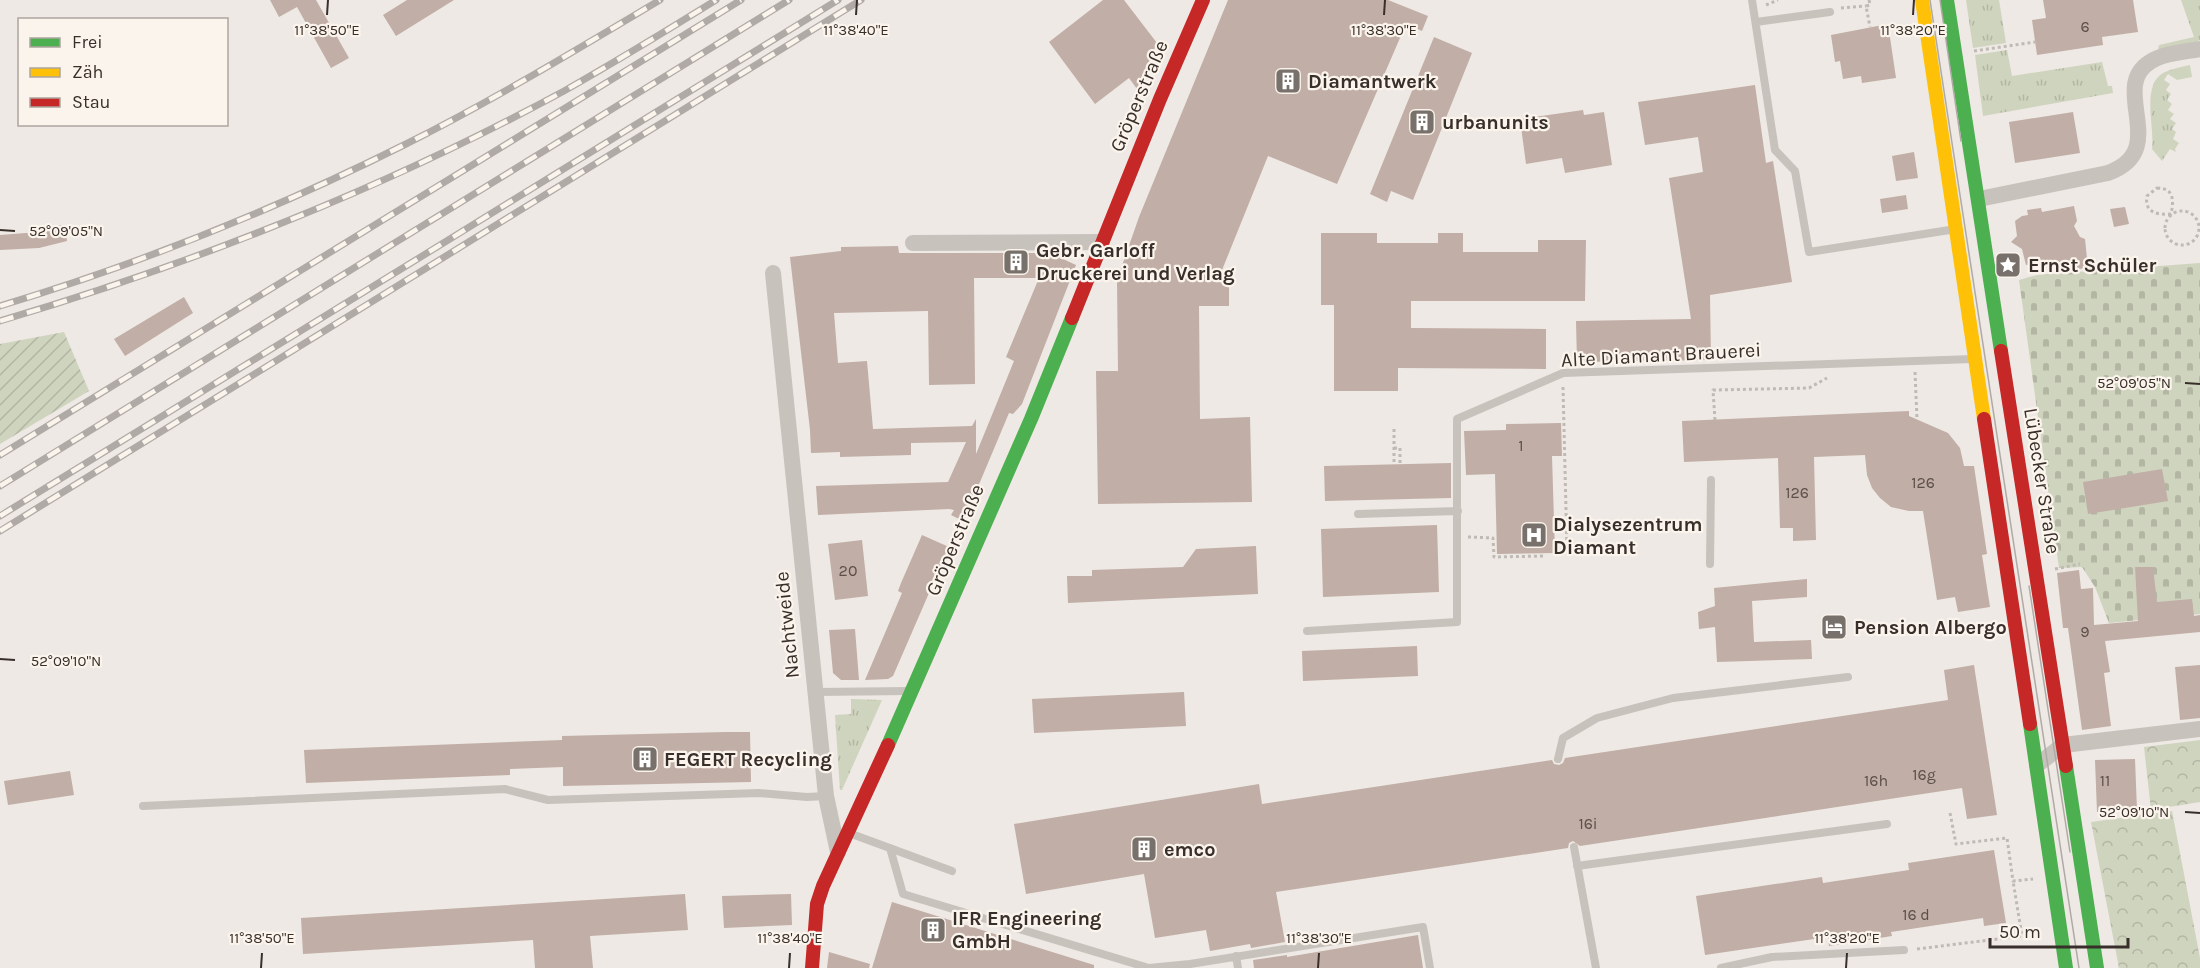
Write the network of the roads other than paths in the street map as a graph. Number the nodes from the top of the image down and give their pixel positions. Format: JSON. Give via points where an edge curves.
{"nodes":[{"id":1,"x":1203,"y":0,"type":"edge"},
{"id":2,"x":1752,"y":0,"type":"edge"},
{"id":3,"x":1922,"y":0,"type":"edge"},
{"id":4,"x":1947,"y":0,"type":"edge"},
{"id":5,"x":1830,"y":12,"type":"dead end"},
{"id":6,"x":1756,"y":22,"type":"junction"},
{"id":7,"x":2200,"y":49,"type":"edge"},
{"id":8,"x":1979,"y":199,"type":"junction"},
{"id":9,"x":1956,"y":229,"type":"junction"},
{"id":10,"x":1102,"y":242,"type":"junction"},
{"id":11,"x":913,"y":243,"type":"dead end"},
{"id":12,"x":773,"y":273,"type":"dead end"},
{"id":13,"x":1976,"y":359,"type":"junction"},
{"id":14,"x":1711,"y":480,"type":"dead end"},
{"id":15,"x":1458,"y":511,"type":"junction"},
{"id":16,"x":1358,"y":514,"type":"dead end"},
{"id":17,"x":1710,"y":564,"type":"dead end"},
{"id":18,"x":1307,"y":631,"type":"dead end"},
{"id":19,"x":1848,"y":677,"type":"dead end"},
{"id":20,"x":912,"y":691,"type":"junction"},
{"id":21,"x":815,"y":692,"type":"junction"},
{"id":22,"x":2200,"y":729,"type":"edge"},
{"id":23,"x":2063,"y":745,"type":"junction"},
{"id":24,"x":1558,"y":759,"type":"dead end"},
{"id":25,"x":2037,"y":765,"type":"junction"},
{"id":26,"x":826,"y":796,"type":"junction"},
{"id":27,"x":143,"y":806,"type":"dead end"},
{"id":28,"x":1887,"y":824,"type":"dead end"},
{"id":29,"x":849,"y":833,"type":"junction"},
{"id":30,"x":1574,"y":847,"type":"dead end"},
{"id":31,"x":890,"y":848,"type":"junction"},
{"id":32,"x":838,"y":852,"type":"junction"},
{"id":33,"x":1578,"y":866,"type":"junction"},
{"id":34,"x":952,"y":871,"type":"dead end"},
{"id":35,"x":1904,"y":950,"type":"road end"},
{"id":36,"x":1236,"y":956,"type":"junction"},
{"id":37,"x":1190,"y":966,"type":"edge"},
{"id":38,"x":812,"y":968,"type":"edge"},
{"id":39,"x":1238,"y":968,"type":"edge"},
{"id":40,"x":1430,"y":968,"type":"edge"},
{"id":41,"x":1596,"y":968,"type":"edge"},
{"id":42,"x":1721,"y":968,"type":"edge"},
{"id":43,"x":2066,"y":968,"type":"edge"},
{"id":44,"x":2097,"y":968,"type":"edge"}],
"edges":[{"from":1,"to":10,"type":"main road","name":"Gröperstraße"},
{"from":2,"to":6,"type":"lane"},
{"from":3,"to":9,"type":"main road"},
{"from":4,"to":8,"type":"main road","name":"Lübecker Straße"},
{"from":5,"to":6,"type":"lane"},
{"from":6,"to":9,"type":"lane","via":[[1775,150],[1795,171],[1809,252]]},
{"from":7,"to":8,"type":"street","via":[[2160,57],[2143,68],[2135,92],[2138,144],[2124,166],[2108,173]]},
{"from":8,"to":23,"type":"main road","name":"Lübecker Straße"},
{"from":9,"to":13,"type":"main road"},
{"from":10,"to":11,"type":"street"},
{"from":10,"to":20,"type":"main road","name":"Gröperstraße","via":[[1031,419]]},
{"from":12,"to":21,"type":"street","name":"Nachtweide"},
{"from":13,"to":15,"type":"lane","name":"Alte Diamant Brauerei","via":[[1563,373],[1457,419]]},
{"from":13,"to":25,"type":"main road"},
{"from":14,"to":17,"type":"lane"},
{"from":15,"to":16,"type":"lane"},
{"from":15,"to":18,"type":"lane","name":"Alte Diamant Brauerei","via":[[1457,622]]},
{"from":19,"to":24,"type":"lane","via":[[1673,698],[1597,718],[1563,738]]},
{"from":20,"to":21,"type":"lane"},
{"from":20,"to":29,"type":"main road","name":"Gröperstraße"},
{"from":21,"to":26,"type":"street","name":"Nachtweide"},
{"from":22,"to":23,"type":"street"},
{"from":23,"to":25,"type":"street"},
{"from":23,"to":44,"type":"main road","name":"Lübecker Straße"},
{"from":25,"to":43,"type":"main road"},
{"from":26,"to":27,"type":"lane","via":[[759,793],[548,800],[505,789]]},
{"from":26,"to":32,"type":"street","name":"Nachtweide"},
{"from":28,"to":33,"type":"lane"},
{"from":29,"to":31,"type":"lane"},
{"from":29,"to":32,"type":"main road","name":"Gröperstraße"},
{"from":30,"to":33,"type":"lane"},
{"from":31,"to":34,"type":"lane"},
{"from":31,"to":37,"type":"lane","via":[[903,894],[1149,968]]},
{"from":32,"to":38,"type":"main road","via":[[817,904]]},
{"from":33,"to":41,"type":"lane"},
{"from":35,"to":42,"type":"lane","via":[[1772,957]]},
{"from":36,"to":37,"type":"lane"},
{"from":36,"to":39,"type":"lane"},
{"from":36,"to":40,"type":"lane","via":[[1424,927]]}]}
